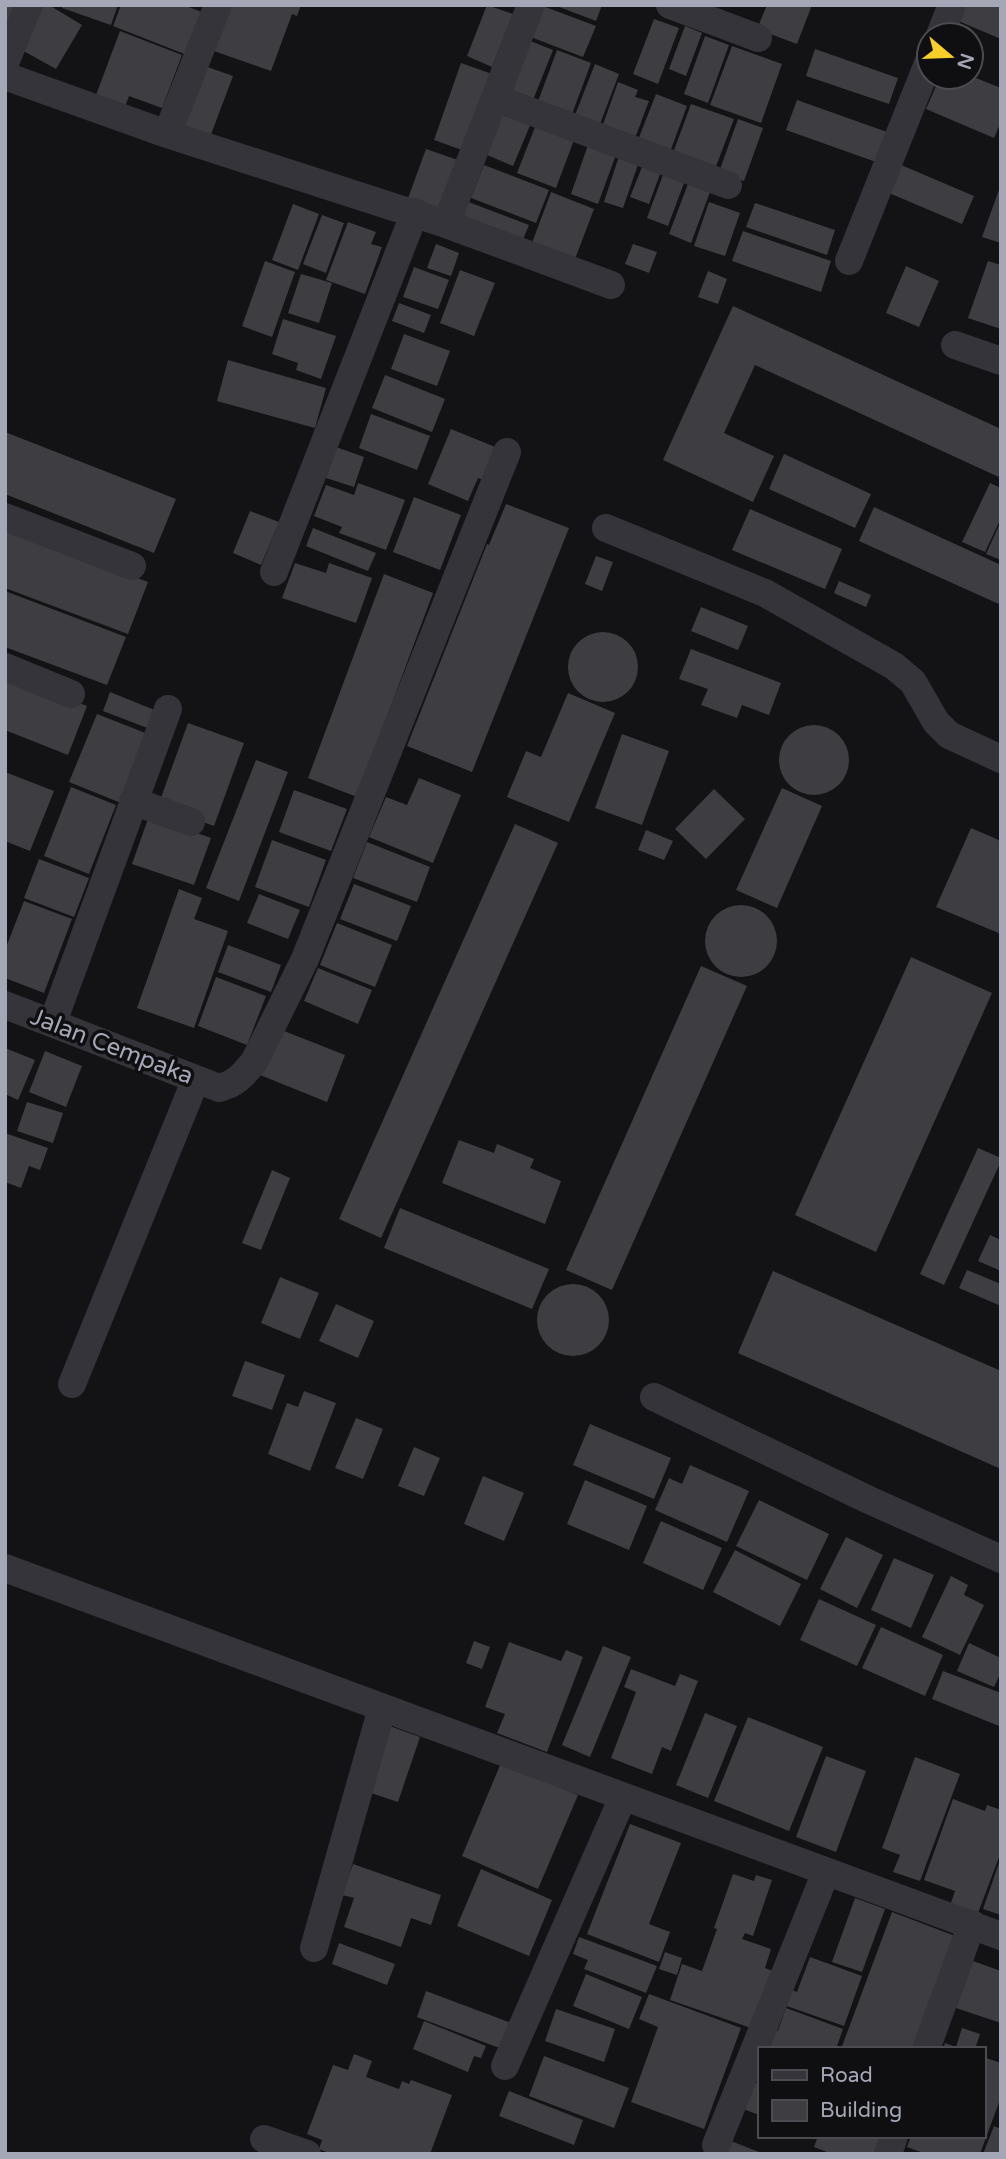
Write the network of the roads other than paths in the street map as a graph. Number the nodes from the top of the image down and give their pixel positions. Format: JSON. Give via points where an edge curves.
{"nodes":[{"id":1,"x":29,"y":5,"type":"edge"},
{"id":2,"x":218,"y":5,"type":"edge"},
{"id":3,"x":531,"y":5,"type":"edge"},
{"id":4,"x":670,"y":5,"type":"edge"},
{"id":5,"x":758,"y":38,"type":"dead end"},
{"id":6,"x":5,"y":63,"type":"edge"},
{"id":7,"x":5,"y":76,"type":"edge"},
{"id":8,"x":917,"y":91,"type":"edge"},
{"id":9,"x":495,"y":98,"type":"junction"},
{"id":10,"x":167,"y":134,"type":"junction"},
{"id":11,"x":728,"y":185,"type":"dead end"},
{"id":12,"x":415,"y":212,"type":"junction"},
{"id":13,"x":446,"y":223,"type":"junction"},
{"id":14,"x":849,"y":261,"type":"dead end"},
{"id":15,"x":611,"y":285,"type":"dead end"},
{"id":16,"x":955,"y":345,"type":"dead end"},
{"id":17,"x":1001,"y":361,"type":"edge"},
{"id":18,"x":506,"y":452,"type":"dead end"},
{"id":19,"x":5,"y":517,"type":"edge"},
{"id":20,"x":606,"y":528,"type":"dead end"},
{"id":21,"x":132,"y":566,"type":"dead end"},
{"id":22,"x":274,"y":572,"type":"dead end"},
{"id":23,"x":5,"y":667,"type":"edge"},
{"id":24,"x":71,"y":694,"type":"dead end"},
{"id":25,"x":168,"y":709,"type":"dead end"},
{"id":26,"x":1001,"y":759,"type":"edge"},
{"id":27,"x":133,"y":801,"type":"junction"},
{"id":28,"x":191,"y":822,"type":"dead end"},
{"id":29,"x":5,"y":1005,"type":"edge"},
{"id":30,"x":53,"y":1022,"type":"junction"},
{"id":31,"x":207,"y":1084,"type":"junction"},
{"id":32,"x":72,"y":1384,"type":"dead end"},
{"id":33,"x":654,"y":1397,"type":"dead end"},
{"id":34,"x":1001,"y":1559,"type":"edge"},
{"id":35,"x":5,"y":1569,"type":"edge"},
{"id":36,"x":382,"y":1708,"type":"junction"},
{"id":37,"x":623,"y":1797,"type":"junction"},
{"id":38,"x":826,"y":1872,"type":"junction"},
{"id":39,"x":972,"y":1924,"type":"junction"},
{"id":40,"x":1001,"y":1936,"type":"edge"},
{"id":41,"x":314,"y":1948,"type":"dead end"},
{"id":42,"x":927,"y":2047,"type":"edge"},
{"id":43,"x":505,"y":2066,"type":"dead end"},
{"id":44,"x":264,"y":2139,"type":"dead end"},
{"id":45,"x":716,"y":2145,"type":"dead end"},
{"id":46,"x":307,"y":2154,"type":"edge"}],
"edges":[{"from":1,"to":6,"type":"street"},
{"from":2,"to":10,"type":"street"},
{"from":3,"to":9,"type":"street"},
{"from":4,"to":5,"type":"street"},
{"from":7,"to":10,"type":"street"},
{"from":8,"to":14,"type":"street"},
{"from":9,"to":11,"type":"street"},
{"from":9,"to":13,"type":"street"},
{"from":10,"to":12,"type":"street"},
{"from":12,"to":13,"type":"street"},
{"from":12,"to":22,"type":"street"},
{"from":13,"to":15,"type":"street"},
{"from":16,"to":17,"type":"street"},
{"from":18,"to":31,"type":"street","via":[[305,960],[254,1062],[234,1085]]},
{"from":19,"to":21,"type":"street"},
{"from":20,"to":26,"type":"street","via":[[765,593],[894,666],[913,682],[949,735]]},
{"from":23,"to":24,"type":"street"},
{"from":25,"to":27,"type":"street"},
{"from":27,"to":28,"type":"street"},
{"from":27,"to":30,"type":"street"},
{"from":29,"to":30,"type":"street","name":"Jalan Cempaka"},
{"from":30,"to":31,"type":"street","name":"Jalan Cempaka"},
{"from":31,"to":32,"type":"street"},
{"from":33,"to":34,"type":"street"},
{"from":35,"to":36,"type":"street"},
{"from":36,"to":37,"type":"street"},
{"from":36,"to":41,"type":"street"},
{"from":37,"to":38,"type":"street"},
{"from":37,"to":43,"type":"street"},
{"from":38,"to":39,"type":"street"},
{"from":38,"to":45,"type":"street"},
{"from":39,"to":40,"type":"street"},
{"from":39,"to":42,"type":"street"},
{"from":44,"to":46,"type":"street"}]}
